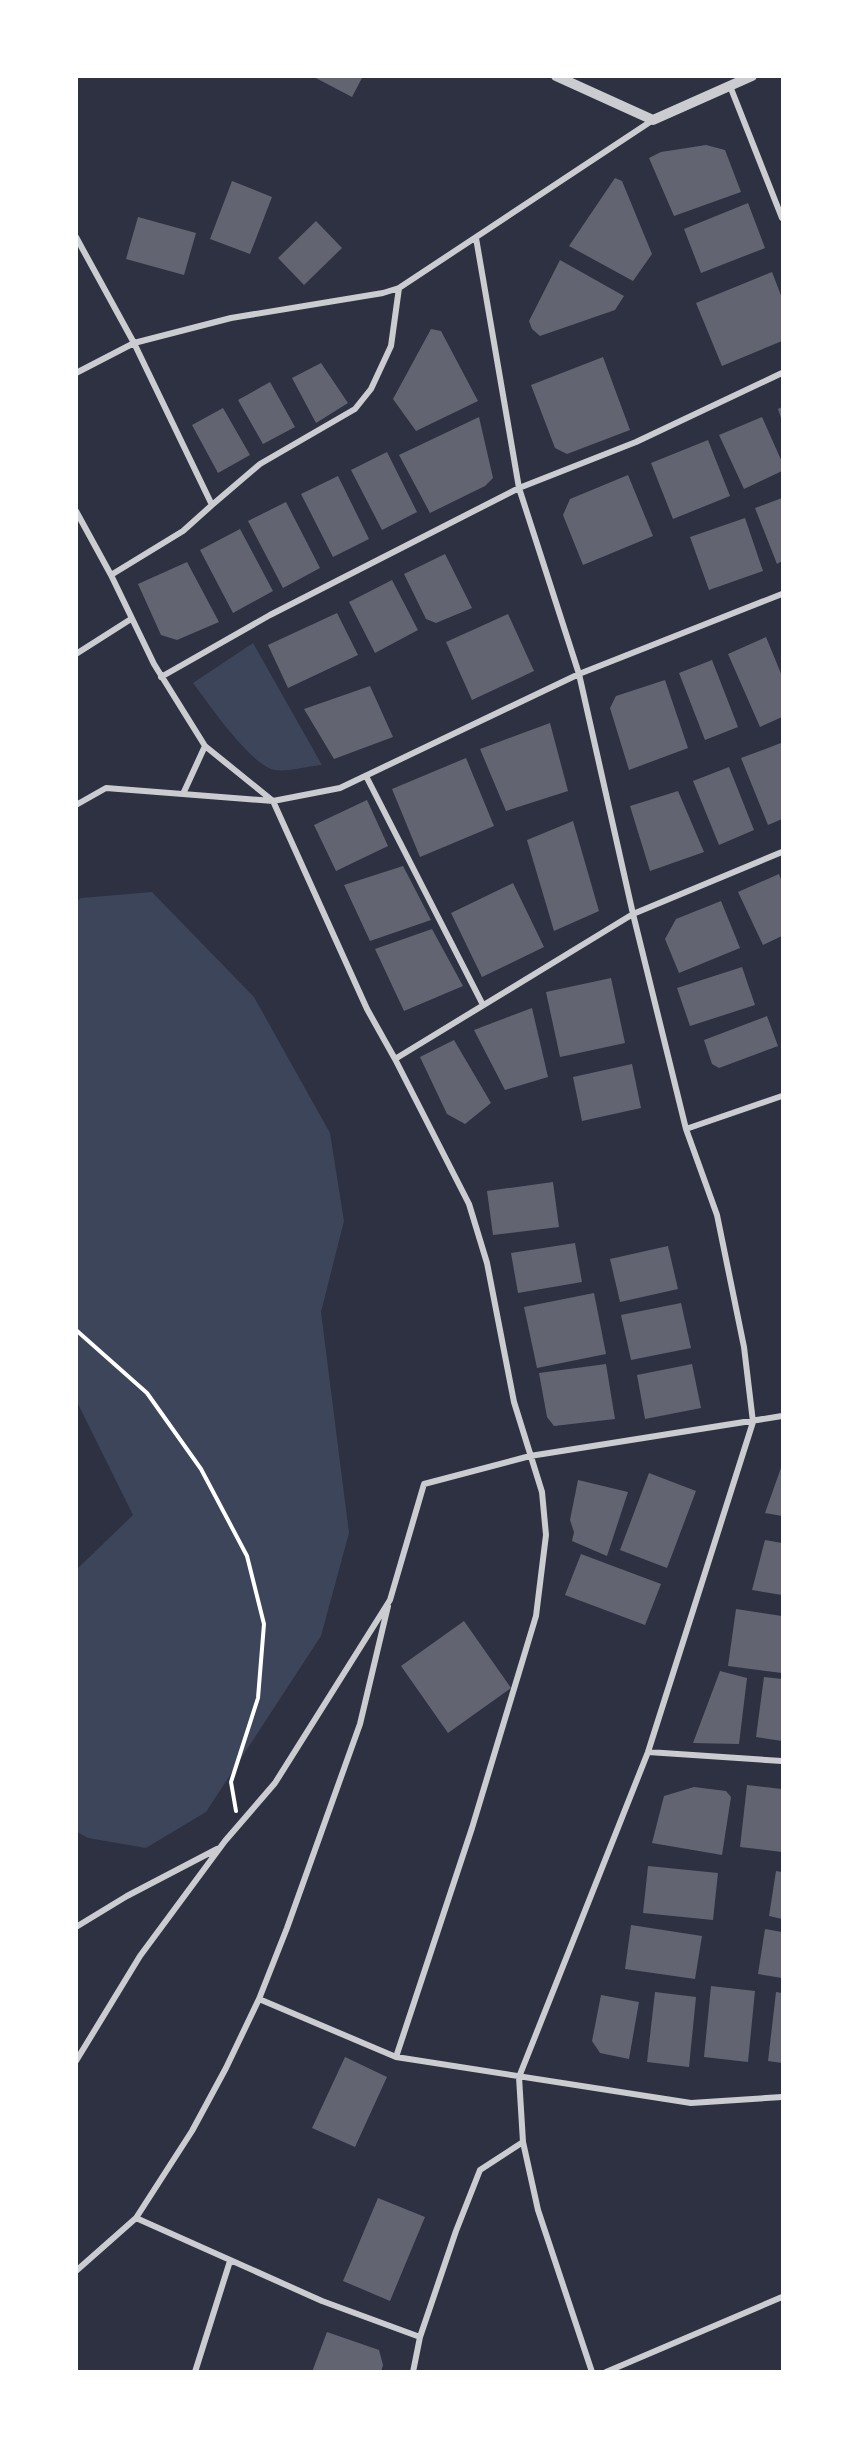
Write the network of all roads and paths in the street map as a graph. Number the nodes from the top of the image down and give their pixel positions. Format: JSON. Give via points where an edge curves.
{"nodes":[{"id":1,"x":556,"y":76,"type":"edge"},
{"id":2,"x":752,"y":76,"type":"edge"},
{"id":3,"x":730,"y":86,"type":"junction"},
{"id":4,"x":652,"y":120,"type":"junction"},
{"id":5,"x":783,"y":218,"type":"edge"},
{"id":6,"x":76,"y":237,"type":"edge"},
{"id":7,"x":476,"y":238,"type":"junction"},
{"id":8,"x":399,"y":288,"type":"junction"},
{"id":9,"x":135,"y":343,"type":"junction"},
{"id":10,"x":76,"y":373,"type":"edge"},
{"id":11,"x":783,"y":373,"type":"edge"},
{"id":12,"x":519,"y":488,"type":"junction"},
{"id":13,"x":212,"y":505,"type":"junction"},
{"id":14,"x":76,"y":510,"type":"edge"},
{"id":15,"x":78,"y":519,"type":"edge"},
{"id":16,"x":111,"y":575,"type":"junction"},
{"id":17,"x":783,"y":594,"type":"edge"},
{"id":18,"x":131,"y":619,"type":"junction"},
{"id":19,"x":76,"y":654,"type":"edge"},
{"id":20,"x":579,"y":674,"type":"junction"},
{"id":21,"x":161,"y":677,"type":"junction"},
{"id":22,"x":205,"y":746,"type":"junction"},
{"id":23,"x":366,"y":776,"type":"junction"},
{"id":24,"x":183,"y":794,"type":"junction"},
{"id":25,"x":273,"y":801,"type":"junction"},
{"id":26,"x":76,"y":806,"type":"edge"},
{"id":27,"x":783,"y":852,"type":"edge"},
{"id":28,"x":633,"y":914,"type":"junction"},
{"id":29,"x":483,"y":1005,"type":"junction"},
{"id":30,"x":395,"y":1059,"type":"junction"},
{"id":31,"x":783,"y":1096,"type":"edge"},
{"id":32,"x":686,"y":1129,"type":"junction"},
{"id":33,"x":76,"y":1330,"type":"edge"},
{"id":34,"x":783,"y":1416,"type":"edge"},
{"id":35,"x":753,"y":1422,"type":"junction"},
{"id":36,"x":530,"y":1456,"type":"junction"},
{"id":37,"x":390,"y":1600,"type":"junction"},
{"id":38,"x":648,"y":1752,"type":"junction"},
{"id":39,"x":783,"y":1761,"type":"edge"},
{"id":40,"x":238,"y":1825,"type":"junction"},
{"id":41,"x":220,"y":1847,"type":"junction"},
{"id":42,"x":76,"y":1927,"type":"edge"},
{"id":43,"x":259,"y":1999,"type":"junction"},
{"id":44,"x":396,"y":2057,"type":"junction"},
{"id":45,"x":76,"y":2061,"type":"edge"},
{"id":46,"x":519,"y":2077,"type":"junction"},
{"id":47,"x":783,"y":2097,"type":"edge"},
{"id":48,"x":523,"y":2142,"type":"junction"},
{"id":49,"x":136,"y":2218,"type":"junction"},
{"id":50,"x":230,"y":2261,"type":"junction"},
{"id":51,"x":76,"y":2271,"type":"edge"},
{"id":52,"x":783,"y":2297,"type":"edge"},
{"id":53,"x":420,"y":2337,"type":"junction"},
{"id":54,"x":195,"y":2372,"type":"edge"},
{"id":55,"x":412,"y":2372,"type":"edge"},
{"id":56,"x":592,"y":2372,"type":"edge"},
{"id":57,"x":606,"y":2372,"type":"edge"}],
"edges":[{"from":1,"to":4,"type":"street"},
{"from":2,"to":3,"type":"street"},
{"from":3,"to":4,"type":"street"},
{"from":3,"to":5,"type":"street"},
{"from":4,"to":7,"type":"street"},
{"from":6,"to":9,"type":"street"},
{"from":7,"to":8,"type":"street"},
{"from":7,"to":12,"type":"street"},
{"from":8,"to":9,"type":"street","via":[[231,318]]},
{"from":8,"to":13,"type":"street","via":[[391,346],[371,389],[355,408],[260,464]]},
{"from":9,"to":10,"type":"street"},
{"from":9,"to":13,"type":"street"},
{"from":11,"to":12,"type":"street","via":[[636,442]]},
{"from":12,"to":20,"type":"street"},
{"from":12,"to":21,"type":"street","via":[[270,615]]},
{"from":13,"to":16,"type":"street","via":[[183,531]]},
{"from":14,"to":15,"type":"street"},
{"from":15,"to":16,"type":"street"},
{"from":16,"to":18,"type":"street"},
{"from":17,"to":20,"type":"street"},
{"from":18,"to":19,"type":"street"},
{"from":18,"to":21,"type":"street"},
{"from":20,"to":23,"type":"street"},
{"from":20,"to":28,"type":"street"},
{"from":21,"to":22,"type":"street"},
{"from":22,"to":24,"type":"street"},
{"from":22,"to":25,"type":"street"},
{"from":23,"to":25,"type":"street","via":[[340,788]]},
{"from":23,"to":29,"type":"street"},
{"from":24,"to":25,"type":"street"},
{"from":24,"to":26,"type":"street","via":[[106,788]]},
{"from":25,"to":30,"type":"street","via":[[367,1009]]},
{"from":27,"to":28,"type":"street"},
{"from":28,"to":29,"type":"street"},
{"from":28,"to":32,"type":"street"},
{"from":29,"to":30,"type":"street"},
{"from":30,"to":36,"type":"street","via":[[469,1204],[487,1263],[514,1402]]},
{"from":31,"to":32,"type":"street"},
{"from":32,"to":35,"type":"street","via":[[717,1215],[744,1347]]},
{"from":33,"to":40,"type":"path","via":[[147,1393],[201,1469],[247,1556],[264,1624],[258,1698],[231,1782]]},
{"from":34,"to":35,"type":"street"},
{"from":35,"to":36,"type":"street"},
{"from":35,"to":38,"type":"street"},
{"from":36,"to":37,"type":"street","via":[[424,1484]]},
{"from":36,"to":44,"type":"street","via":[[542,1492],[546,1535],[536,1616],[472,1828]]},
{"from":37,"to":40,"type":"street","via":[[275,1783]]},
{"from":37,"to":43,"type":"street","via":[[360,1724]]},
{"from":38,"to":39,"type":"street"},
{"from":38,"to":46,"type":"street"},
{"from":40,"to":41,"type":"street"},
{"from":41,"to":42,"type":"street"},
{"from":41,"to":45,"type":"street","via":[[140,1956]]},
{"from":43,"to":44,"type":"street"},
{"from":43,"to":49,"type":"street","via":[[192,2131]]},
{"from":44,"to":46,"type":"street"},
{"from":46,"to":47,"type":"street","via":[[691,2103]]},
{"from":46,"to":48,"type":"street"},
{"from":48,"to":53,"type":"street","via":[[480,2170]]},
{"from":48,"to":56,"type":"street","via":[[538,2211]]},
{"from":49,"to":50,"type":"street"},
{"from":49,"to":51,"type":"street"},
{"from":50,"to":53,"type":"street"},
{"from":50,"to":54,"type":"street"},
{"from":52,"to":57,"type":"street"},
{"from":53,"to":55,"type":"street"}]}
